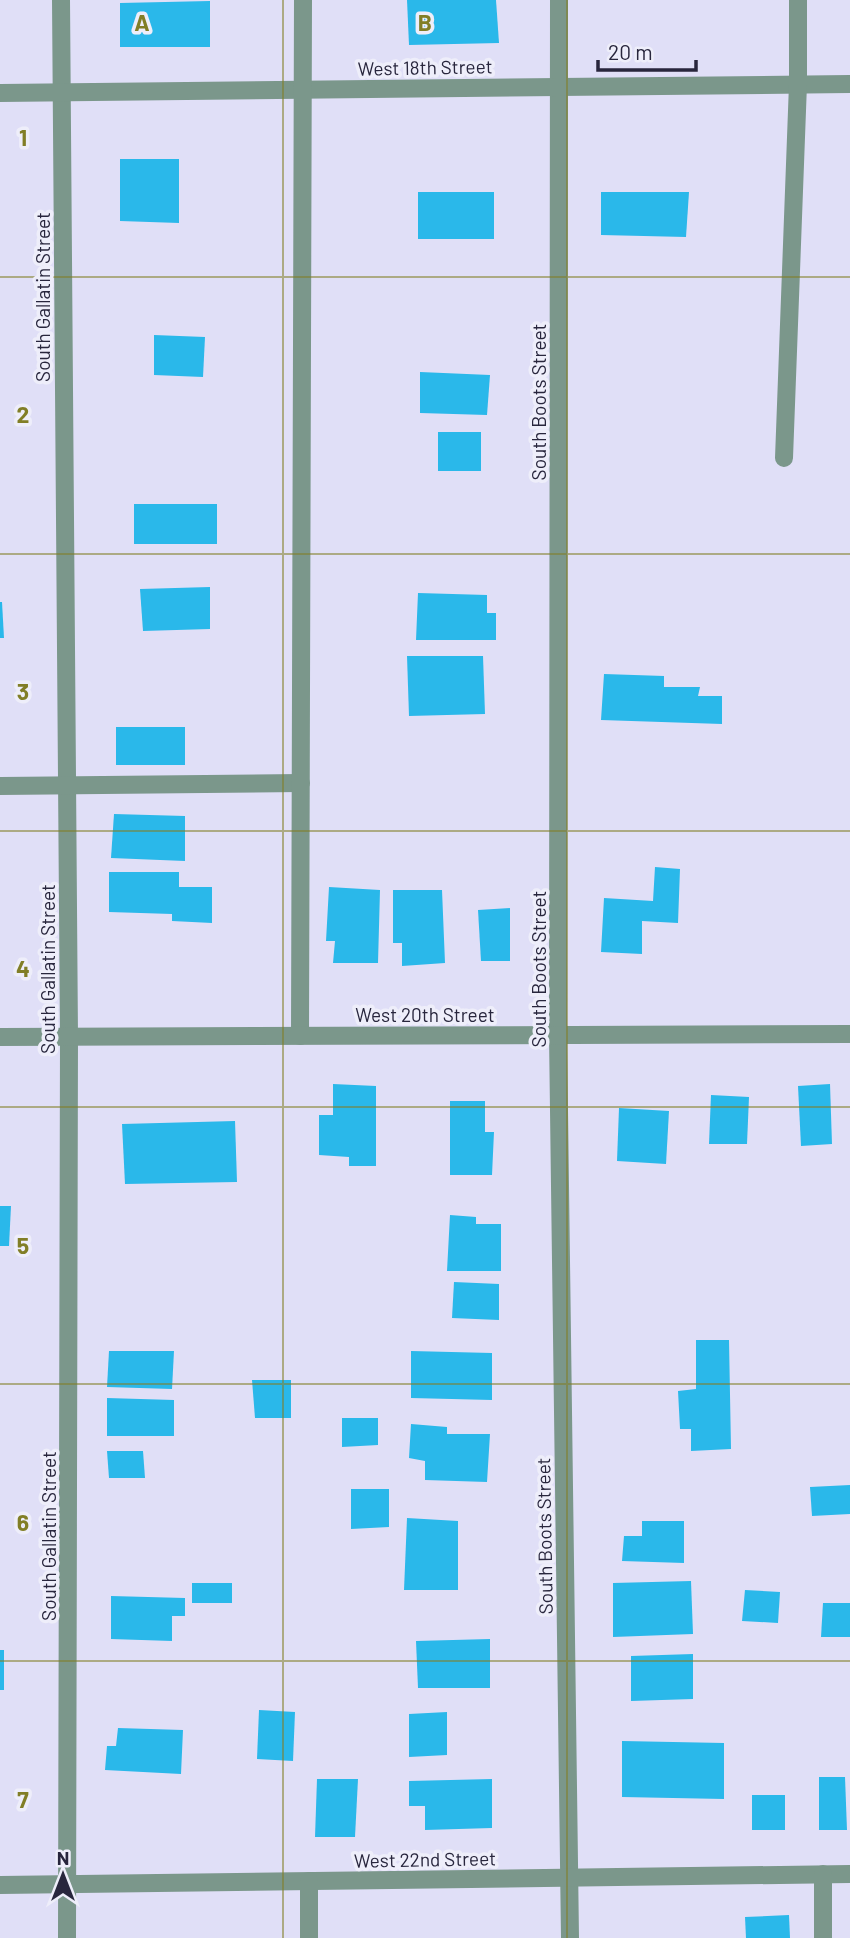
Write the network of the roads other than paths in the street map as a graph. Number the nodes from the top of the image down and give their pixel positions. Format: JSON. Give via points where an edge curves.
{"nodes":[{"id":1,"x":61,"y":0,"type":"edge"},
{"id":2,"x":303,"y":0,"type":"edge"},
{"id":3,"x":559,"y":0,"type":"edge"},
{"id":4,"x":798,"y":0,"type":"edge"},
{"id":5,"x":798,"y":84,"type":"junction"},
{"id":6,"x":850,"y":84,"type":"edge"},
{"id":7,"x":559,"y":87,"type":"junction"},
{"id":8,"x":303,"y":90,"type":"junction"},
{"id":9,"x":62,"y":92,"type":"junction"},
{"id":10,"x":0,"y":93,"type":"edge"},
{"id":11,"x":784,"y":458,"type":"dead end"},
{"id":12,"x":301,"y":783,"type":"junction"},
{"id":13,"x":0,"y":786,"type":"edge"},
{"id":14,"x":67,"y":786,"type":"junction"},
{"id":15,"x":850,"y":1034,"type":"edge"},
{"id":16,"x":558,"y":1035,"type":"junction"},
{"id":17,"x":300,"y":1036,"type":"junction"},
{"id":18,"x":0,"y":1037,"type":"edge"},
{"id":19,"x":69,"y":1037,"type":"junction"},
{"id":20,"x":823,"y":1874,"type":"junction"},
{"id":21,"x":850,"y":1874,"type":"edge"},
{"id":22,"x":569,"y":1878,"type":"junction"},
{"id":23,"x":309,"y":1881,"type":"junction"},
{"id":24,"x":68,"y":1884,"type":"junction"},
{"id":25,"x":0,"y":1885,"type":"edge"},
{"id":26,"x":68,"y":1938,"type":"edge"},
{"id":27,"x":309,"y":1938,"type":"edge"},
{"id":28,"x":569,"y":1938,"type":"edge"},
{"id":29,"x":823,"y":1938,"type":"edge"}],
"edges":[{"from":1,"to":9,"type":"street","name":"South Gallatin Street"},
{"from":2,"to":8,"type":"street"},
{"from":3,"to":7,"type":"street","name":"South Boots Street"},
{"from":4,"to":5,"type":"street"},
{"from":5,"to":6,"type":"street","name":"West 18th Street"},
{"from":5,"to":7,"type":"street","name":"West 18th Street"},
{"from":5,"to":11,"type":"street"},
{"from":7,"to":8,"type":"street","name":"West 18th Street"},
{"from":7,"to":16,"type":"street","name":"South Boots Street"},
{"from":8,"to":9,"type":"street","name":"West 18th Street"},
{"from":8,"to":12,"type":"street"},
{"from":9,"to":10,"type":"street","name":"West 18th Street"},
{"from":9,"to":14,"type":"street","name":"South Gallatin Street"},
{"from":12,"to":14,"type":"street"},
{"from":12,"to":17,"type":"street"},
{"from":13,"to":14,"type":"street"},
{"from":14,"to":19,"type":"street","name":"South Gallatin Street"},
{"from":15,"to":16,"type":"street","name":"West 20th Street"},
{"from":16,"to":17,"type":"street","name":"West 20th Street"},
{"from":16,"to":22,"type":"street","name":"South Boots Street"},
{"from":17,"to":19,"type":"street","name":"West 20th Street"},
{"from":18,"to":19,"type":"street","name":"West 20th Street"},
{"from":19,"to":24,"type":"street","name":"South Gallatin Street"},
{"from":20,"to":21,"type":"street","name":"West 22nd Street"},
{"from":20,"to":22,"type":"street","name":"West 22nd Street"},
{"from":20,"to":29,"type":"street"},
{"from":22,"to":23,"type":"street","name":"West 22nd Street"},
{"from":22,"to":28,"type":"street","name":"South Boots Street"},
{"from":23,"to":24,"type":"street","name":"West 22nd Street"},
{"from":23,"to":27,"type":"street"},
{"from":24,"to":25,"type":"street","name":"West 22nd Street"},
{"from":24,"to":26,"type":"street","name":"South Gallatin Street"}]}
